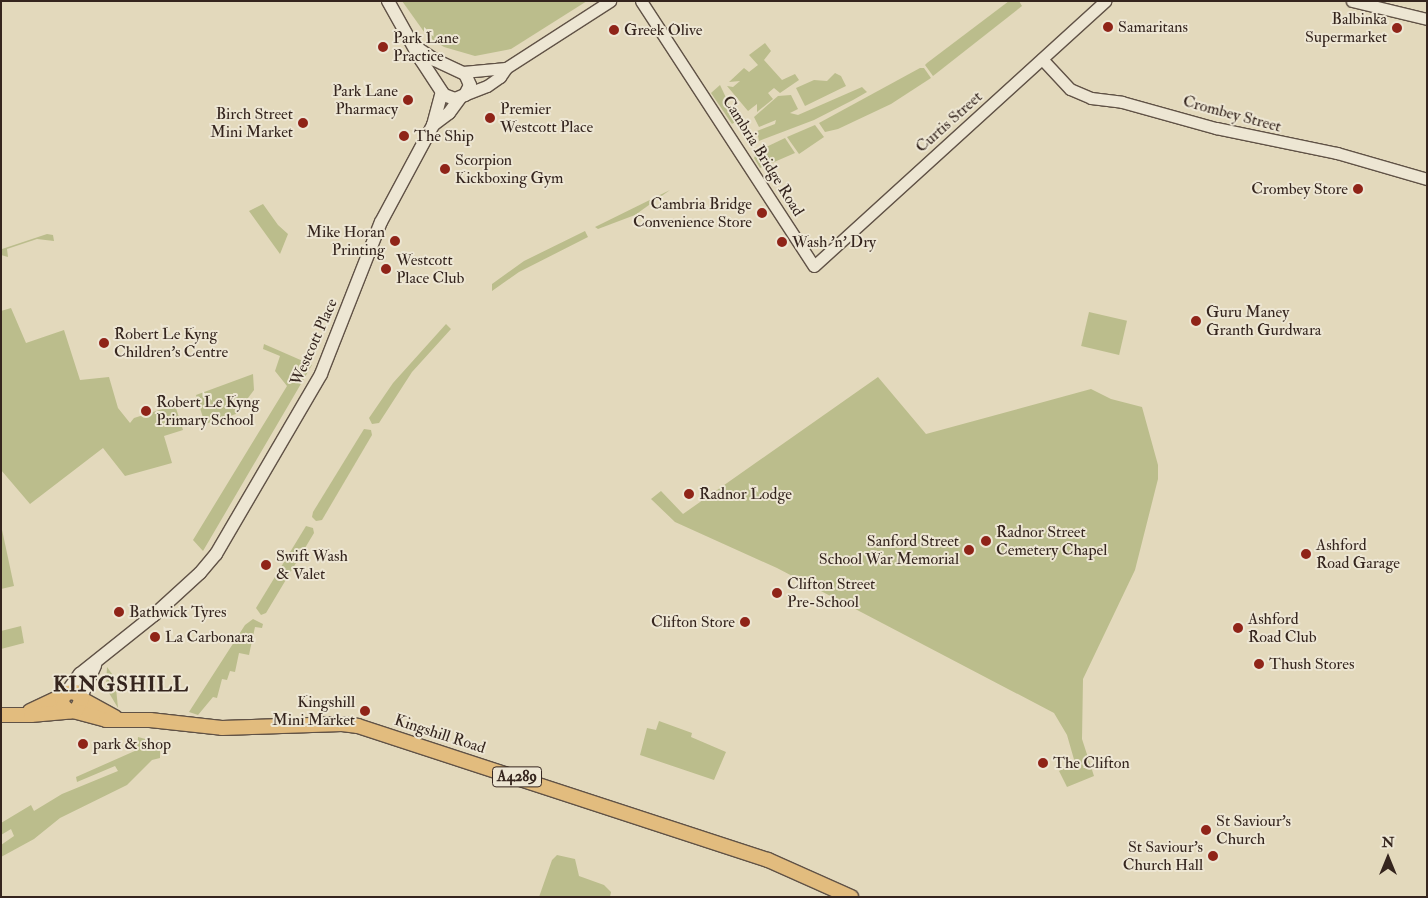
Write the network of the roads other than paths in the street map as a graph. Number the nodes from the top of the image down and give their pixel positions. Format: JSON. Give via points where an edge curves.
{"nodes":[{"id":1,"x":388,"y":1,"type":"edge"},
{"id":2,"x":610,"y":1,"type":"edge"},
{"id":3,"x":641,"y":1,"type":"edge"},
{"id":4,"x":1105,"y":1,"type":"edge"},
{"id":5,"x":1352,"y":1,"type":"edge"},
{"id":6,"x":1427,"y":20,"type":"edge"},
{"id":7,"x":416,"y":47,"type":"junction"},
{"id":8,"x":1042,"y":59,"type":"junction"},
{"id":9,"x":506,"y":68,"type":"junction"},
{"id":10,"x":458,"y":71,"type":"junction"},
{"id":11,"x":441,"y":88,"type":"junction"},
{"id":12,"x":463,"y":96,"type":"junction"},
{"id":13,"x":433,"y":125,"type":"junction"},
{"id":14,"x":1427,"y":179,"type":"edge"},
{"id":15,"x":814,"y":266,"type":"joint"},
{"id":16,"x":96,"y":663,"type":"junction"},
{"id":17,"x":65,"y":694,"type":"junction"},
{"id":18,"x":82,"y":698,"type":"junction"},
{"id":19,"x":71,"y":711,"type":"junction"},
{"id":20,"x":1,"y":715,"type":"edge"},
{"id":21,"x":17,"y":715,"type":"junction"},
{"id":22,"x":118,"y":718,"type":"junction"},
{"id":23,"x":851,"y":897,"type":"edge"}],
"edges":[{"from":1,"to":7,"type":"main road"},
{"from":2,"to":9,"type":"street"},
{"from":3,"to":15,"type":"street","name":"Cambria Bridge Road"},
{"from":4,"to":8,"type":"street","name":"Curtis Street"},
{"from":5,"to":6,"type":"street"},
{"from":7,"to":10,"type":"main road"},
{"from":7,"to":11,"type":"main road"},
{"from":8,"to":14,"type":"street","name":"Crombey Street","via":[[1070,89],[1091,98],[1122,102],[1216,128],[1314,148]]},
{"from":8,"to":15,"type":"street","name":"Curtis Street"},
{"from":9,"to":10,"type":"street"},
{"from":9,"to":12,"type":"street","via":[[494,81]]},
{"from":10,"to":11,"type":"main road","via":[[444,75]]},
{"from":10,"to":12,"type":"main road","via":[[469,81]]},
{"from":11,"to":12,"type":"main road","via":[[448,98]]},
{"from":11,"to":13,"type":"main road","name":"Westcott Place"},
{"from":12,"to":13,"type":"main road","name":"Westcott Place"},
{"from":13,"to":16,"type":"main road","name":"Westcott Place","via":[[384,215],[321,374],[216,554],[184,588]]},
{"from":16,"to":17,"type":"main road","name":"Westcott Place","via":[[80,674]]},
{"from":16,"to":18,"type":"main road","name":"Westcott Place"},
{"from":17,"to":18,"type":"main road","via":[[75,692]]},
{"from":17,"to":19,"type":"main road","via":[[63,706]]},
{"from":17,"to":21,"type":"main road"},
{"from":18,"to":19,"type":"main road","via":[[80,708]]},
{"from":18,"to":22,"type":"main road","name":"Kingshill Road","number":"A4289"},
{"from":19,"to":21,"type":"main road"},
{"from":19,"to":22,"type":"main road","name":"Kingshill Road","number":"A4289","via":[[100,719]]},
{"from":20,"to":21,"type":"main road"},
{"from":22,"to":23,"type":"main road","name":"Kingshill Road","number":"A4289","via":[[232,728],[358,726],[768,860]]}]}
